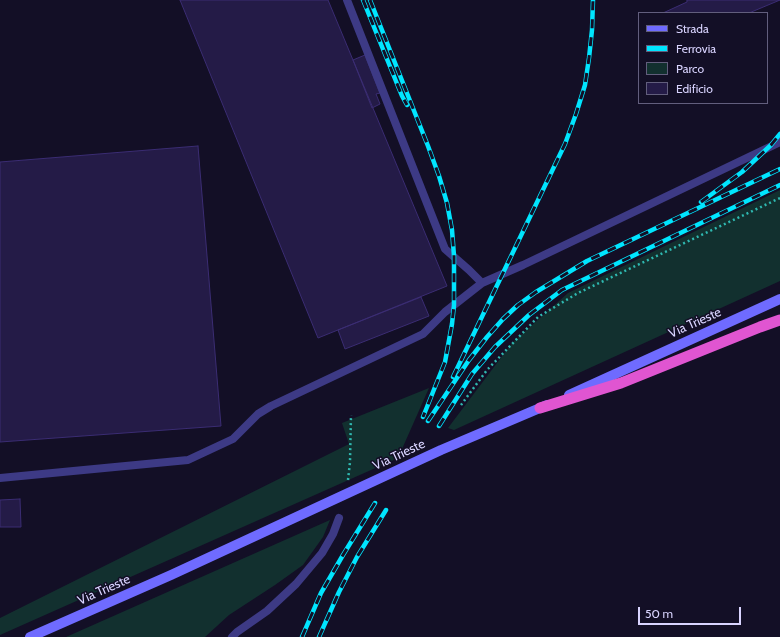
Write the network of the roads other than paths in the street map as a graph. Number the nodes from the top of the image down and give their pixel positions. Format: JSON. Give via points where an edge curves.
{"nodes":[{"id":1,"x":347,"y":0,"type":"edge"},
{"id":2,"x":780,"y":142,"type":"edge"},
{"id":3,"x":482,"y":283,"type":"junction"},
{"id":4,"x":780,"y":299,"type":"edge"},
{"id":5,"x":780,"y":320,"type":"edge"},
{"id":6,"x":540,"y":408,"type":"junction"},
{"id":7,"x":0,"y":478,"type":"edge"},
{"id":8,"x":339,"y":518,"type":"dead end"},
{"id":9,"x":30,"y":637,"type":"edge"},
{"id":10,"x":232,"y":637,"type":"edge"}],
"edges":[{"from":1,"to":3,"type":"lane","via":[[445,249]]},
{"from":2,"to":3,"type":"lane"},
{"from":3,"to":7,"type":"lane","via":[[445,312],[423,334],[271,406],[258,414],[233,438],[188,460]]},
{"from":4,"to":6,"type":"main road","name":"Via Trieste"},
{"from":5,"to":6,"type":"highway","via":[[622,383]]},
{"from":6,"to":9,"type":"main road","name":"Via Trieste","via":[[441,450]]},
{"from":8,"to":10,"type":"lane","via":[[322,553],[296,584],[267,611]]}]}
